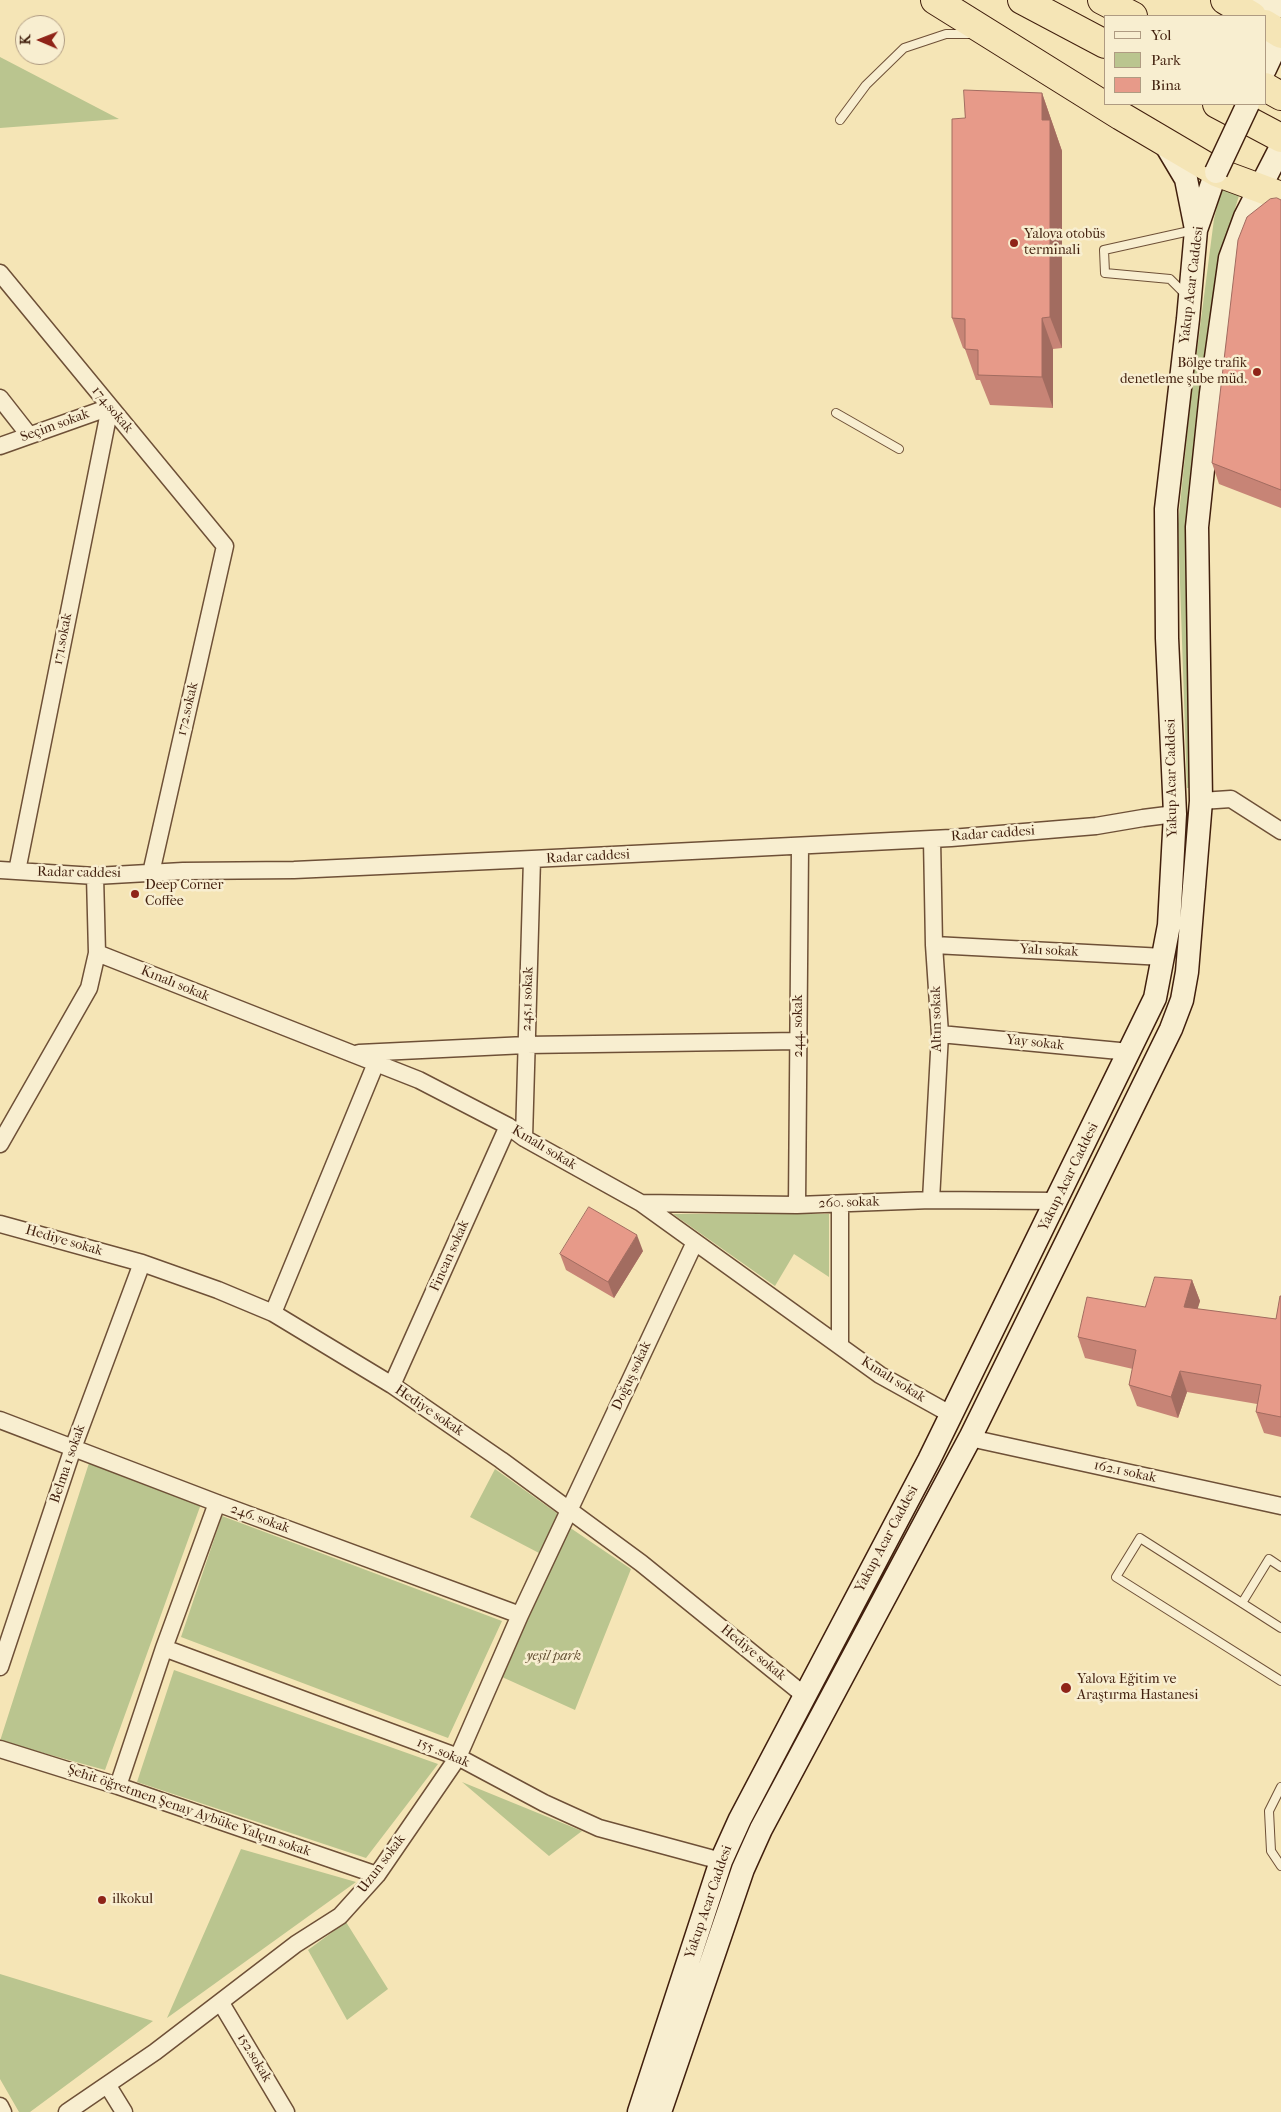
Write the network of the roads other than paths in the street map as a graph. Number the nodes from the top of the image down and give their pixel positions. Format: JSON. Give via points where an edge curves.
{"nodes":[{"id":1,"x":935,"y":0,"type":"edge"},
{"id":2,"x":1022,"y":0,"type":"edge"},
{"id":3,"x":1102,"y":0,"type":"edge"},
{"id":4,"x":1281,"y":5,"type":"edge"},
{"id":5,"x":1239,"y":8,"type":"edge"},
{"id":6,"x":1131,"y":15,"type":"edge"},
{"id":7,"x":1266,"y":25,"type":"edge"},
{"id":8,"x":1281,"y":34,"type":"edge"},
{"id":9,"x":989,"y":35,"type":"junction"},
{"id":10,"x":1104,"y":43,"type":"edge"},
{"id":11,"x":1266,"y":67,"type":"edge"},
{"id":12,"x":1266,"y":88,"type":"edge"},
{"id":13,"x":1281,"y":96,"type":"edge"},
{"id":14,"x":1219,"y":105,"type":"edge"},
{"id":15,"x":1248,"y":105,"type":"edge"},
{"id":16,"x":840,"y":120,"type":"dead end"},
{"id":17,"x":1281,"y":138,"type":"edge"},
{"id":18,"x":1164,"y":142,"type":"junction"},
{"id":19,"x":1281,"y":147,"type":"edge"},
{"id":20,"x":1216,"y":172,"type":"junction"},
{"id":21,"x":1271,"y":191,"type":"edge"},
{"id":22,"x":1281,"y":207,"type":"edge"},
{"id":23,"x":1196,"y":230,"type":"junction"},
{"id":24,"x":1238,"y":234,"type":"junction"},
{"id":25,"x":0,"y":273,"type":"edge"},
{"id":26,"x":1190,"y":300,"type":"junction"},
{"id":27,"x":0,"y":398,"type":"edge"},
{"id":28,"x":110,"y":406,"type":"junction"},
{"id":29,"x":836,"y":413,"type":"dead end"},
{"id":30,"x":29,"y":435,"type":"junction"},
{"id":31,"x":0,"y":446,"type":"edge"},
{"id":32,"x":899,"y":450,"type":"dead end"},
{"id":33,"x":225,"y":546,"type":"joint"},
{"id":34,"x":1201,"y":801,"type":"junction"},
{"id":35,"x":1175,"y":814,"type":"junction"},
{"id":36,"x":1281,"y":831,"type":"edge"},
{"id":37,"x":932,"y":839,"type":"junction"},
{"id":38,"x":800,"y":847,"type":"junction"},
{"id":39,"x":532,"y":859,"type":"junction"},
{"id":40,"x":0,"y":870,"type":"edge"},
{"id":41,"x":17,"y":871,"type":"junction"},
{"id":42,"x":151,"y":873,"type":"junction"},
{"id":43,"x":95,"y":876,"type":"junction"},
{"id":44,"x":934,"y":945,"type":"junction"},
{"id":45,"x":98,"y":953,"type":"junction"},
{"id":46,"x":1164,"y":957,"type":"junction"},
{"id":47,"x":940,"y":1034,"type":"junction"},
{"id":48,"x":799,"y":1040,"type":"junction"},
{"id":49,"x":526,"y":1045,"type":"junction"},
{"id":50,"x":1130,"y":1052,"type":"junction"},
{"id":51,"x":352,"y":1054,"type":"junction"},
{"id":52,"x":376,"y":1063,"type":"junction"},
{"id":53,"x":508,"y":1126,"type":"junction"},
{"id":54,"x":524,"y":1138,"type":"junction"},
{"id":55,"x":0,"y":1144,"type":"edge"},
{"id":56,"x":931,"y":1200,"type":"junction"},
{"id":57,"x":1056,"y":1201,"type":"junction"},
{"id":58,"x":641,"y":1202,"type":"junction"},
{"id":59,"x":840,"y":1204,"type":"junction"},
{"id":60,"x":797,"y":1205,"type":"junction"},
{"id":61,"x":0,"y":1224,"type":"edge"},
{"id":62,"x":696,"y":1242,"type":"junction"},
{"id":63,"x":142,"y":1263,"type":"junction"},
{"id":64,"x":273,"y":1313,"type":"junction"},
{"id":65,"x":840,"y":1345,"type":"junction"},
{"id":66,"x":392,"y":1385,"type":"junction"},
{"id":67,"x":952,"y":1415,"type":"junction"},
{"id":68,"x":0,"y":1420,"type":"edge"},
{"id":69,"x":970,"y":1438,"type":"junction"},
{"id":70,"x":73,"y":1448,"type":"junction"},
{"id":71,"x":217,"y":1503,"type":"junction"},
{"id":72,"x":1281,"y":1506,"type":"edge"},
{"id":73,"x":569,"y":1510,"type":"junction"},
{"id":74,"x":1281,"y":1566,"type":"edge"},
{"id":75,"x":1242,"y":1603,"type":"junction"},
{"id":76,"x":520,"y":1615,"type":"junction"},
{"id":77,"x":1281,"y":1628,"type":"edge"},
{"id":78,"x":164,"y":1648,"type":"junction"},
{"id":79,"x":0,"y":1667,"type":"edge"},
{"id":80,"x":1281,"y":1681,"type":"edge"},
{"id":81,"x":804,"y":1695,"type":"junction"},
{"id":82,"x":0,"y":1749,"type":"edge"},
{"id":83,"x":458,"y":1757,"type":"junction"},
{"id":84,"x":118,"y":1786,"type":"junction"},
{"id":85,"x":1281,"y":1787,"type":"edge"},
{"id":86,"x":721,"y":1861,"type":"junction"},
{"id":87,"x":1281,"y":1866,"type":"edge"},
{"id":88,"x":377,"y":1875,"type":"junction"},
{"id":89,"x":221,"y":2003,"type":"junction"},
{"id":90,"x":108,"y":2086,"type":"junction"},
{"id":91,"x":0,"y":2106,"type":"edge"},
{"id":92,"x":4,"y":2112,"type":"edge"},
{"id":93,"x":67,"y":2112,"type":"edge"},
{"id":94,"x":124,"y":2112,"type":"edge"},
{"id":95,"x":286,"y":2112,"type":"edge"},
{"id":96,"x":639,"y":2112,"type":"edge"},
{"id":97,"x":660,"y":2112,"type":"edge"}],
"edges":[{"from":1,"to":9,"type":"highway"},
{"from":2,"to":10,"type":"highway"},
{"from":3,"to":6,"type":"highway"},
{"from":4,"to":5,"type":"street"},
{"from":7,"to":8,"type":"highway"},
{"from":8,"to":11,"type":"street"},
{"from":9,"to":16,"type":"lane","via":[[946,34],[904,48],[866,85]]},
{"from":9,"to":18,"type":"highway"},
{"from":12,"to":13,"type":"highway"},
{"from":14,"to":17,"type":"highway"},
{"from":15,"to":20,"type":"street","name":"Yakup Acar Caddesi","bridge":true},
{"from":18,"to":20,"type":"highway"},
{"from":18,"to":23,"type":"street","via":[[1186,179]]},
{"from":19,"to":21,"type":"street","name":"Yakup Acar Caddesi"},
{"from":20,"to":21,"type":"highway"},
{"from":20,"to":23,"type":"street","name":"Yakup Acar Caddesi"},
{"from":21,"to":24,"type":"street","name":"Yakup Acar Caddesi"},
{"from":22,"to":24,"type":"street","via":[[1273,207]]},
{"from":23,"to":26,"type":"street","name":"Yakup Acar Caddesi"},
{"from":23,"to":26,"type":"lane","via":[[1104,250],[1105,273],[1170,279]]},
{"from":24,"to":34,"type":"street","name":"Yakup Acar Caddesi","via":[[1230,258],[1220,325],[1196,527]]},
{"from":25,"to":28,"type":"street","name":"174.sokak"},
{"from":26,"to":35,"type":"street","name":"Yakup Acar Caddesi","via":[[1166,509],[1167,638]]},
{"from":27,"to":30,"type":"street"},
{"from":28,"to":30,"type":"street","name":"Seçim sokak"},
{"from":28,"to":33,"type":"street","name":"174.sokak"},
{"from":28,"to":41,"type":"street","name":"171.sokak"},
{"from":29,"to":32,"type":"lane"},
{"from":30,"to":31,"type":"street","name":"Seçim sokak"},
{"from":33,"to":42,"type":"street","name":"172.sokak"},
{"from":34,"to":36,"type":"street","via":[[1231,798]]},
{"from":34,"to":69,"type":"street","name":"Yakup Acar Caddesi","via":[[1189,960],[1182,1000],[1171,1029]]},
{"from":35,"to":37,"type":"street","name":"Radar caddesi","via":[[1096,826]]},
{"from":35,"to":46,"type":"street","name":"Yakup Acar Caddesi","via":[[1169,925]]},
{"from":37,"to":38,"type":"street","name":"Radar caddesi"},
{"from":37,"to":44,"type":"street","name":"Altın sokak"},
{"from":38,"to":39,"type":"street","name":"Radar caddesi"},
{"from":38,"to":48,"type":"street","name":"244. sokak"},
{"from":39,"to":42,"type":"street","name":"Radar caddesi"},
{"from":39,"to":49,"type":"street","name":"245.1 sokak"},
{"from":40,"to":41,"type":"street","name":"Radar caddesi"},
{"from":41,"to":43,"type":"street","name":"Radar caddesi"},
{"from":42,"to":43,"type":"street","name":"Radar caddesi"},
{"from":43,"to":45,"type":"street"},
{"from":44,"to":46,"type":"street","name":"Yalı sokak"},
{"from":44,"to":47,"type":"street","name":"Altın sokak"},
{"from":45,"to":51,"type":"street","name":"Kınalı sokak"},
{"from":45,"to":55,"type":"street","via":[[89,988]]},
{"from":46,"to":50,"type":"street","name":"Yakup Acar Caddesi","via":[[1155,998]]},
{"from":47,"to":50,"type":"street","name":"Yay sokak"},
{"from":47,"to":56,"type":"street","name":"Altın sokak"},
{"from":48,"to":49,"type":"street"},
{"from":48,"to":60,"type":"street","name":"244. sokak"},
{"from":49,"to":51,"type":"street"},
{"from":49,"to":54,"type":"street","name":"245.1 sokak"},
{"from":50,"to":57,"type":"street","name":"Yakup Acar Caddesi"},
{"from":51,"to":52,"type":"street","name":"Kınalı sokak"},
{"from":52,"to":53,"type":"street","name":"Kınalı sokak","via":[[419,1080]]},
{"from":52,"to":64,"type":"street"},
{"from":53,"to":54,"type":"street","name":"Kınalı sokak"},
{"from":53,"to":66,"type":"street","name":"Fincan sokak"},
{"from":54,"to":58,"type":"street","name":"Kınalı sokak"},
{"from":56,"to":57,"type":"street","name":"260. sokak"},
{"from":56,"to":59,"type":"street","name":"260. sokak"},
{"from":57,"to":67,"type":"street","name":"Yakup Acar Caddesi"},
{"from":58,"to":60,"type":"street","name":"260. sokak"},
{"from":58,"to":62,"type":"street","name":"Kınalı sokak"},
{"from":59,"to":60,"type":"street","name":"260. sokak"},
{"from":59,"to":65,"type":"street"},
{"from":61,"to":63,"type":"street","name":"Hediye sokak"},
{"from":62,"to":65,"type":"street","name":"Kınalı sokak"},
{"from":62,"to":73,"type":"street","name":"Doğuş sokak"},
{"from":63,"to":64,"type":"street","name":"Hediye sokak"},
{"from":63,"to":70,"type":"street","name":"Belma 1 sokak"},
{"from":64,"to":66,"type":"street","name":"Hediye sokak"},
{"from":65,"to":67,"type":"street","name":"Kınalı sokak","via":[[880,1375]]},
{"from":66,"to":73,"type":"street","name":"Hediye sokak"},
{"from":67,"to":81,"type":"street","name":"Yakup Acar Caddesi"},
{"from":68,"to":70,"type":"street","name":"246. sokak"},
{"from":69,"to":72,"type":"street","name":"162.1 sokak"},
{"from":69,"to":97,"type":"street","name":"Yakup Acar Caddesi","via":[[761,1828],[743,1869]]},
{"from":70,"to":71,"type":"street","name":"246. sokak"},
{"from":70,"to":79,"type":"street","name":"Belma 1 sokak"},
{"from":71,"to":76,"type":"street","name":"246. sokak"},
{"from":71,"to":78,"type":"street"},
{"from":73,"to":76,"type":"street","name":"Uzun sokak"},
{"from":73,"to":81,"type":"street","name":"Hediye sokak","via":[[641,1563]]},
{"from":74,"to":75,"type":"lane","via":[[1269,1559]]},
{"from":75,"to":77,"type":"lane"},
{"from":75,"to":80,"type":"lane","via":[[1140,1538],[1116,1577]]},
{"from":76,"to":83,"type":"street","name":"Uzun sokak"},
{"from":78,"to":83,"type":"street","name":"155 .sokak"},
{"from":78,"to":84,"type":"street"},
{"from":81,"to":86,"type":"street","name":"Yakup Acar Caddesi"},
{"from":82,"to":84,"type":"street","name":"Şehit öğretmen Şenay Aybüke Yalçın sokak"},
{"from":83,"to":86,"type":"street","name":"155 .sokak","via":[[599,1828]]},
{"from":83,"to":88,"type":"street","name":"Uzun sokak"},
{"from":84,"to":88,"type":"street","name":"Şehit öğretmen Şenay Aybüke Yalçın sokak"},
{"from":85,"to":87,"type":"lane","via":[[1269,1811],[1271,1851]]},
{"from":86,"to":96,"type":"street","name":"Yakup Acar Caddesi"},
{"from":88,"to":89,"type":"street","name":"Uzun sokak","via":[[340,1916],[296,1944]]},
{"from":89,"to":90,"type":"street","name":"Uzun sokak"},
{"from":89,"to":95,"type":"street","name":"152.sokak"},
{"from":90,"to":93,"type":"street","name":"Uzun sokak"},
{"from":90,"to":94,"type":"street"},
{"from":91,"to":92,"type":"street"}]}
